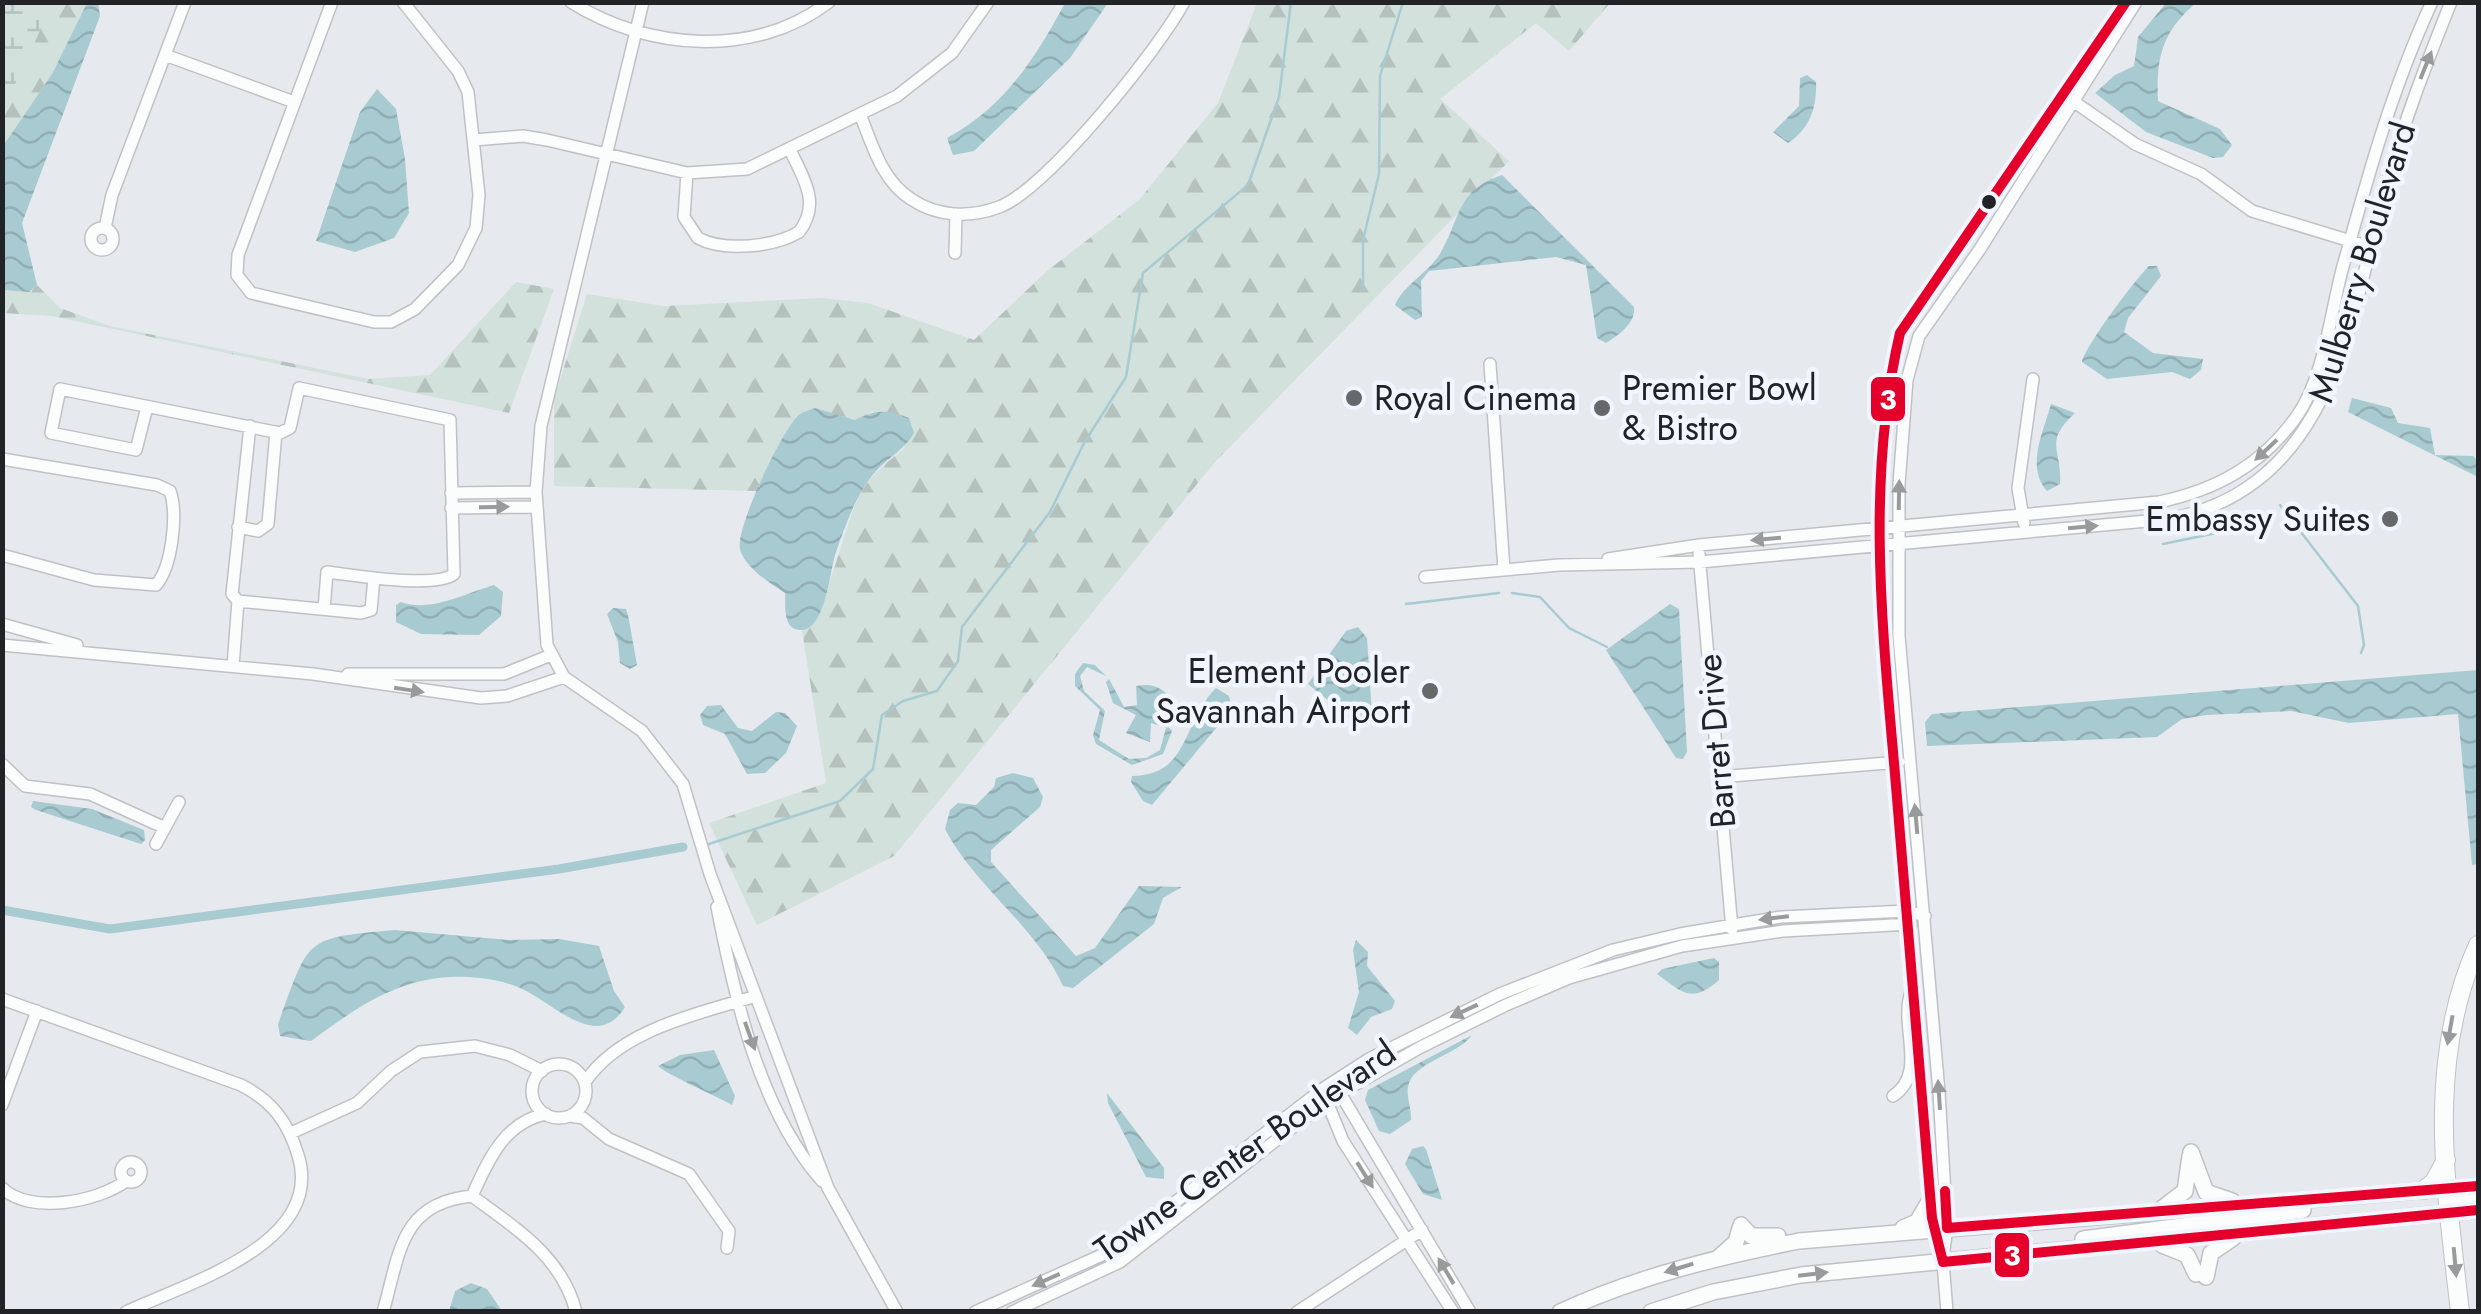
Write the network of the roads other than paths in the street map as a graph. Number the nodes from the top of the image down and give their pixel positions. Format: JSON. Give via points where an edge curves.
{"nodes":[{"id":1,"x":185,"y":2,"type":"edge"},
{"id":2,"x":332,"y":2,"type":"edge"},
{"id":3,"x":403,"y":2,"type":"edge"},
{"id":4,"x":571,"y":2,"type":"edge"},
{"id":5,"x":642,"y":2,"type":"edge"},
{"id":6,"x":828,"y":2,"type":"edge"},
{"id":7,"x":988,"y":2,"type":"edge"},
{"id":8,"x":1184,"y":2,"type":"edge"},
{"id":9,"x":2126,"y":2,"type":"edge"},
{"id":10,"x":2136,"y":2,"type":"edge"},
{"id":11,"x":2432,"y":2,"type":"edge"},
{"id":12,"x":2451,"y":2,"type":"edge"},
{"id":13,"x":634,"y":33,"type":"junction"},
{"id":14,"x":165,"y":54,"type":"junction"},
{"id":15,"x":2073,"y":101,"type":"junction"},
{"id":16,"x":294,"y":102,"type":"junction"},
{"id":17,"x":860,"y":114,"type":"junction"},
{"id":18,"x":474,"y":140,"type":"junction"},
{"id":19,"x":790,"y":150,"type":"junction"},
{"id":20,"x":604,"y":156,"type":"junction"},
{"id":21,"x":686,"y":173,"type":"junction"},
{"id":22,"x":956,"y":214,"type":"junction"},
{"id":23,"x":105,"y":228,"type":"dead end"},
{"id":24,"x":2350,"y":241,"type":"junction"},
{"id":25,"x":2370,"y":247,"type":"junction"},
{"id":26,"x":955,"y":253,"type":"dead end"},
{"id":27,"x":1490,"y":364,"type":"dead end"},
{"id":28,"x":2033,"y":379,"type":"dead end"},
{"id":29,"x":147,"y":406,"type":"junction"},
{"id":30,"x":250,"y":426,"type":"junction"},
{"id":31,"x":276,"y":432,"type":"junction"},
{"id":32,"x":2,"y":459,"type":"edge"},
{"id":33,"x":536,"y":492,"type":"junction"},
{"id":34,"x":450,"y":493,"type":"junction"},
{"id":35,"x":537,"y":506,"type":"junction"},
{"id":36,"x":451,"y":508,"type":"junction"},
{"id":37,"x":2023,"y":516,"type":"junction"},
{"id":38,"x":238,"y":527,"type":"junction"},
{"id":39,"x":1898,"y":528,"type":"junction"},
{"id":40,"x":1881,"y":530,"type":"junction"},
{"id":41,"x":2024,"y":532,"type":"junction"},
{"id":42,"x":1699,"y":545,"type":"junction"},
{"id":43,"x":1898,"y":545,"type":"junction"},
{"id":44,"x":1881,"y":547,"type":"junction"},
{"id":45,"x":2,"y":554,"type":"edge"},
{"id":46,"x":1700,"y":562,"type":"junction"},
{"id":47,"x":1560,"y":566,"type":"junction"},
{"id":48,"x":1504,"y":570,"type":"junction"},
{"id":49,"x":1425,"y":577,"type":"dead end"},
{"id":50,"x":374,"y":578,"type":"junction"},
{"id":51,"x":238,"y":601,"type":"junction"},
{"id":52,"x":324,"y":609,"type":"junction"},
{"id":53,"x":2,"y":624,"type":"edge"},
{"id":54,"x":2,"y":645,"type":"edge"},
{"id":55,"x":100,"y":651,"type":"junction"},
{"id":56,"x":551,"y":655,"type":"junction"},
{"id":57,"x":233,"y":666,"type":"junction"},
{"id":58,"x":314,"y":674,"type":"junction"},
{"id":59,"x":564,"y":677,"type":"junction"},
{"id":60,"x":1911,"y":761,"type":"junction"},
{"id":61,"x":1894,"y":763,"type":"junction"},
{"id":62,"x":2,"y":764,"type":"edge"},
{"id":63,"x":1719,"y":777,"type":"junction"},
{"id":64,"x":178,"y":802,"type":"dead end"},
{"id":65,"x":164,"y":827,"type":"junction"},
{"id":66,"x":156,"y":844,"type":"dead end"},
{"id":67,"x":710,"y":874,"type":"junction"},
{"id":68,"x":1906,"y":911,"type":"junction"},
{"id":69,"x":1862,"y":913,"type":"junction"},
{"id":70,"x":1826,"y":914,"type":"junction"},
{"id":71,"x":1925,"y":916,"type":"junction"},
{"id":72,"x":1908,"y":926,"type":"junction"},
{"id":73,"x":1827,"y":928,"type":"junction"},
{"id":74,"x":1863,"y":928,"type":"junction"},
{"id":75,"x":1732,"y":931,"type":"junction"},
{"id":76,"x":2478,"y":945,"type":"edge"},
{"id":77,"x":1913,"y":988,"type":"junction"},
{"id":78,"x":756,"y":996,"type":"junction"},
{"id":79,"x":2,"y":998,"type":"edge"},
{"id":80,"x":738,"y":1002,"type":"junction"},
{"id":81,"x":37,"y":1011,"type":"junction"},
{"id":82,"x":537,"y":1073,"type":"junction"},
{"id":83,"x":581,"y":1077,"type":"junction"},
{"id":84,"x":1324,"y":1088,"type":"junction"},
{"id":85,"x":1340,"y":1093,"type":"junction"},
{"id":86,"x":535,"y":1102,"type":"junction"},
{"id":87,"x":1326,"y":1102,"type":"junction"},
{"id":88,"x":2,"y":1105,"type":"edge"},
{"id":89,"x":578,"y":1113,"type":"junction"},
{"id":90,"x":1923,"y":1113,"type":"junction"},
{"id":91,"x":546,"y":1114,"type":"junction"},
{"id":92,"x":530,"y":1117,"type":"junction"},
{"id":93,"x":292,"y":1132,"type":"junction"},
{"id":94,"x":2446,"y":1160,"type":"junction"},
{"id":95,"x":126,"y":1181,"type":"dead end"},
{"id":96,"x":2478,"y":1187,"type":"edge"},
{"id":97,"x":2,"y":1188,"type":"edge"},
{"id":98,"x":828,"y":1188,"type":"junction"},
{"id":99,"x":2450,"y":1188,"type":"junction"},
{"id":100,"x":2424,"y":1190,"type":"junction"},
{"id":101,"x":2375,"y":1194,"type":"junction"},
{"id":102,"x":472,"y":1196,"type":"junction"},
{"id":103,"x":1930,"y":1200,"type":"junction"},
{"id":104,"x":2264,"y":1204,"type":"junction"},
{"id":105,"x":2478,"y":1210,"type":"edge"},
{"id":106,"x":2155,"y":1212,"type":"junction"},
{"id":107,"x":2451,"y":1212,"type":"junction"},
{"id":108,"x":1940,"y":1228,"type":"junction"},
{"id":109,"x":1422,"y":1230,"type":"junction"},
{"id":110,"x":1895,"y":1231,"type":"junction"},
{"id":111,"x":2246,"y":1233,"type":"junction"},
{"id":112,"x":1867,"y":1234,"type":"junction"},
{"id":113,"x":1406,"y":1240,"type":"junction"},
{"id":114,"x":2143,"y":1243,"type":"junction"},
{"id":115,"x":727,"y":1248,"type":"dead end"},
{"id":116,"x":2041,"y":1252,"type":"junction"},
{"id":117,"x":1718,"y":1258,"type":"junction"},
{"id":118,"x":1943,"y":1262,"type":"junction"},
{"id":119,"x":126,"y":1312,"type":"edge"},
{"id":120,"x":383,"y":1312,"type":"edge"},
{"id":121,"x":576,"y":1312,"type":"edge"},
{"id":122,"x":897,"y":1312,"type":"edge"},
{"id":123,"x":975,"y":1312,"type":"edge"},
{"id":124,"x":1012,"y":1312,"type":"edge"},
{"id":125,"x":1297,"y":1312,"type":"edge"},
{"id":126,"x":1453,"y":1312,"type":"edge"},
{"id":127,"x":1470,"y":1312,"type":"edge"},
{"id":128,"x":1560,"y":1312,"type":"edge"},
{"id":129,"x":1650,"y":1312,"type":"edge"},
{"id":130,"x":1947,"y":1312,"type":"edge"},
{"id":131,"x":2460,"y":1312,"type":"edge"}],
"edges":[{"from":1,"to":14,"type":"street"},
{"from":2,"to":16,"type":"street"},
{"from":3,"to":18,"type":"street","via":[[458,71]]},
{"from":4,"to":13,"type":"street"},
{"from":5,"to":13,"type":"street"},
{"from":6,"to":13,"type":"street","via":[[791,25],[750,37],[695,41]]},
{"from":7,"to":17,"type":"street","via":[[930,72]]},
{"from":8,"to":22,"type":"street","via":[[1146,62],[1032,183],[1003,206]]},
{"from":9,"to":40,"type":"street","via":[[1900,334],[1888,375]]},
{"from":10,"to":15,"type":"street"},
{"from":11,"to":24,"type":"street","name":"Mulberry Boulevard","via":[[2404,66]]},
{"from":25,"to":12,"type":"street","name":"Mulberry Boulevard","one_way":true,"via":[[2407,115]]},
{"from":13,"to":20,"type":"street"},
{"from":14,"to":16,"type":"street"},
{"from":14,"to":23,"type":"street"},
{"from":15,"to":24,"type":"street","via":[[2252,210]]},
{"from":39,"to":15,"type":"street","one_way":true,"via":[[1904,412],[1919,336]]},
{"from":16,"to":18,"type":"street","via":[[236,266],[242,284],[270,301],[374,322],[394,321],[415,308],[470,244],[479,195]]},
{"from":17,"to":19,"type":"street"},
{"from":17,"to":22,"type":"street","via":[[889,178],[909,199]]},
{"from":18,"to":20,"type":"street","via":[[523,136]]},
{"from":19,"to":21,"type":"street","via":[[746,169]]},
{"from":19,"to":21,"type":"street","via":[[811,209],[799,232],[776,242],[722,246],[698,238],[684,217]]},
{"from":20,"to":21,"type":"street"},
{"from":20,"to":33,"type":"street","via":[[550,376]]},
{"from":22,"to":26,"type":"street"},
{"from":24,"to":25,"type":"street"},
{"from":24,"to":37,"type":"street","name":"Mulberry Boulevard","one_way":true,"via":[[2305,402],[2244,470],[2176,499]]},
{"from":41,"to":25,"type":"street","name":"Mulberry Boulevard","one_way":true,"via":[[2184,516],[2224,502],[2266,473],[2319,410]]},
{"from":27,"to":48,"type":"street"},
{"from":28,"to":37,"type":"street","via":[[2018,488]]},
{"from":29,"to":29,"type":"street","via":[[136,450],[51,432],[60,388]]},
{"from":29,"to":30,"type":"street"},
{"from":30,"to":31,"type":"street"},
{"from":30,"to":38,"type":"street"},
{"from":31,"to":34,"type":"street","via":[[290,428],[299,388],[445,417]]},
{"from":31,"to":38,"type":"street","via":[[268,524],[258,531]]},
{"from":32,"to":45,"type":"street","via":[[157,485],[170,491],[174,504],[165,575],[156,585],[94,580]]},
{"from":33,"to":34,"type":"street"},
{"from":33,"to":35,"type":"street"},
{"from":34,"to":36,"type":"street"},
{"from":36,"to":35,"type":"street","one_way":true},
{"from":35,"to":56,"type":"street","via":[[542,619]]},
{"from":36,"to":50,"type":"street","via":[[454,574]]},
{"from":37,"to":39,"type":"street","name":"Mulberry Boulevard"},
{"from":37,"to":41,"type":"street"},
{"from":38,"to":51,"type":"street","via":[[232,594]]},
{"from":39,"to":40,"type":"street","name":"Mulberry Boulevard"},
{"from":39,"to":43,"type":"street"},
{"from":40,"to":42,"type":"street","name":"Mulberry Boulevard","one_way":true},
{"from":40,"to":44,"type":"street"},
{"from":41,"to":43,"type":"street","name":"Mulberry Boulevard"},
{"from":42,"to":46,"type":"street","name":"Barret Drive"},
{"from":42,"to":47,"type":"street","name":"Mulberry Boulevard"},
{"from":43,"to":44,"type":"street","name":"Mulberry Boulevard"},
{"from":43,"to":60,"type":"street"},
{"from":44,"to":46,"type":"street","name":"Mulberry Boulevard"},
{"from":44,"to":61,"type":"street"},
{"from":46,"to":47,"type":"street","name":"Mulberry Boulevard"},
{"from":46,"to":63,"type":"street","name":"Barret Drive"},
{"from":47,"to":48,"type":"street"},
{"from":48,"to":49,"type":"street"},
{"from":50,"to":52,"type":"street","via":[[371,610]]},
{"from":50,"to":52,"type":"street","via":[[327,572]]},
{"from":51,"to":52,"type":"street"},
{"from":51,"to":57,"type":"street"},
{"from":53,"to":55,"type":"street"},
{"from":54,"to":55,"type":"street"},
{"from":55,"to":57,"type":"street"},
{"from":56,"to":58,"type":"street","via":[[504,674]]},
{"from":56,"to":59,"type":"street"},
{"from":57,"to":58,"type":"street"},
{"from":58,"to":59,"type":"street","one_way":true,"via":[[481,698]]},
{"from":59,"to":67,"type":"street","via":[[656,746],[683,784]]},
{"from":60,"to":61,"type":"street"},
{"from":71,"to":60,"type":"street","one_way":true},
{"from":61,"to":63,"type":"street"},
{"from":61,"to":68,"type":"street"},
{"from":62,"to":65,"type":"street","via":[[25,786],[90,794]]},
{"from":63,"to":75,"type":"street","name":"Barret Drive"},
{"from":64,"to":65,"type":"street"},
{"from":65,"to":66,"type":"street"},
{"from":67,"to":78,"type":"street"},
{"from":67,"to":80,"type":"street"},
{"from":68,"to":69,"type":"street","name":"Towne Center Boulevard"},
{"from":68,"to":71,"type":"street","name":"Towne Center Boulevard"},
{"from":68,"to":72,"type":"street"},
{"from":69,"to":70,"type":"street","name":"Towne Center Boulevard"},
{"from":69,"to":74,"type":"street"},
{"from":70,"to":73,"type":"street"},
{"from":70,"to":75,"type":"street","name":"Towne Center Boulevard","one_way":true},
{"from":71,"to":72,"type":"street","name":"Towne Center Boulevard"},
{"from":108,"to":71,"type":"street","one_way":true},
{"from":72,"to":74,"type":"street","name":"Towne Center Boulevard"},
{"from":72,"to":77,"type":"street"},
{"from":73,"to":74,"type":"street","name":"Towne Center Boulevard"},
{"from":73,"to":75,"type":"street","name":"Towne Center Boulevard"},
{"from":75,"to":84,"type":"street","name":"Towne Center Boulevard","one_way":true,"via":[[1613,950],[1564,968],[1426,1029]]},
{"from":75,"to":85,"type":"street","name":"Towne Center Boulevard","via":[[1569,978]]},
{"from":76,"to":94,"type":"highway","one_way":true,"via":[[2449,1031]]},
{"from":77,"to":90,"type":"street"},
{"from":77,"to":90,"type":"street","via":[[1906,1007],[1911,1075],[1893,1096],[1910,1096]]},
{"from":78,"to":80,"type":"street"},
{"from":78,"to":98,"type":"street"},
{"from":79,"to":81,"type":"street"},
{"from":80,"to":83,"type":"street","via":[[660,1026]]},
{"from":80,"to":98,"type":"street","one_way":true,"via":[[792,1137]]},
{"from":81,"to":88,"type":"street"},
{"from":81,"to":93,"type":"street","via":[[241,1086],[273,1105]]},
{"from":82,"to":83,"type":"street","via":[[559,1064]]},
{"from":82,"to":86,"type":"street"},
{"from":82,"to":93,"type":"street","via":[[510,1054],[475,1046],[420,1052],[358,1102]]},
{"from":83,"to":89,"type":"street"},
{"from":84,"to":85,"type":"street"},
{"from":84,"to":87,"type":"street"},
{"from":84,"to":123,"type":"street","name":"Towne Center Boulevard","one_way":true,"via":[[1113,1250]]},
{"from":85,"to":87,"type":"street","name":"Towne Center Boulevard"},
{"from":85,"to":109,"type":"street"},
{"from":86,"to":91,"type":"street"},
{"from":86,"to":92,"type":"street"},
{"from":87,"to":113,"type":"street","one_way":true},
{"from":87,"to":124,"type":"street","name":"Towne Center Boulevard","via":[[1120,1262]]},
{"from":89,"to":91,"type":"street"},
{"from":89,"to":115,"type":"street","via":[[609,1139],[689,1174],[729,1231]]},
{"from":90,"to":103,"type":"street"},
{"from":91,"to":92,"type":"street"},
{"from":92,"to":102,"type":"street","via":[[493,1151]]},
{"from":93,"to":119,"type":"street","via":[[304,1183],[284,1228],[237,1260]]},
{"from":94,"to":99,"type":"highway"},
{"from":94,"to":100,"type":"highway"},
{"from":95,"to":97,"type":"street","via":[[69,1204],[11,1196]]},
{"from":96,"to":99,"type":"main road"},
{"from":96,"to":107,"type":"highway"},
{"from":98,"to":122,"type":"street"},
{"from":99,"to":100,"type":"main road"},
{"from":99,"to":107,"type":"highway"},
{"from":100,"to":101,"type":"main road"},
{"from":101,"to":104,"type":"main road"},
{"from":101,"to":116,"type":"main road","via":[[2080,1239]]},
{"from":102,"to":120,"type":"street","via":[[437,1204],[414,1221]]},
{"from":102,"to":121,"type":"street","via":[[536,1244],[560,1273]]},
{"from":103,"to":108,"type":"street"},
{"from":103,"to":110,"type":"main road","via":[[1917,1222]]},
{"from":104,"to":106,"type":"main road"},
{"from":104,"to":106,"type":"main road","via":[[2206,1192],[2190,1152],[2184,1192]]},
{"from":105,"to":107,"type":"main road"},
{"from":106,"to":108,"type":"main road"},
{"from":107,"to":111,"type":"main road"},
{"from":107,"to":131,"type":"highway","one_way":true},
{"from":108,"to":110,"type":"main road"},
{"from":108,"to":118,"type":"street"},
{"from":109,"to":113,"type":"street"},
{"from":127,"to":109,"type":"street","one_way":true},
{"from":110,"to":112,"type":"main road"},
{"from":111,"to":114,"type":"main road"},
{"from":111,"to":114,"type":"main road","via":[[2211,1253],[2201,1275],[2188,1255]]},
{"from":112,"to":117,"type":"main road"},
{"from":112,"to":117,"type":"main road","via":[[1836,1230],[1760,1238],[1741,1226],[1736,1242]]},
{"from":113,"to":125,"type":"street"},
{"from":113,"to":126,"type":"street"},
{"from":114,"to":116,"type":"main road"},
{"from":116,"to":118,"type":"main road"},
{"from":117,"to":128,"type":"main road","one_way":true,"via":[[1600,1293]]},
{"from":129,"to":118,"type":"main road","one_way":true,"via":[[1801,1275]]},
{"from":118,"to":130,"type":"street"}]}
